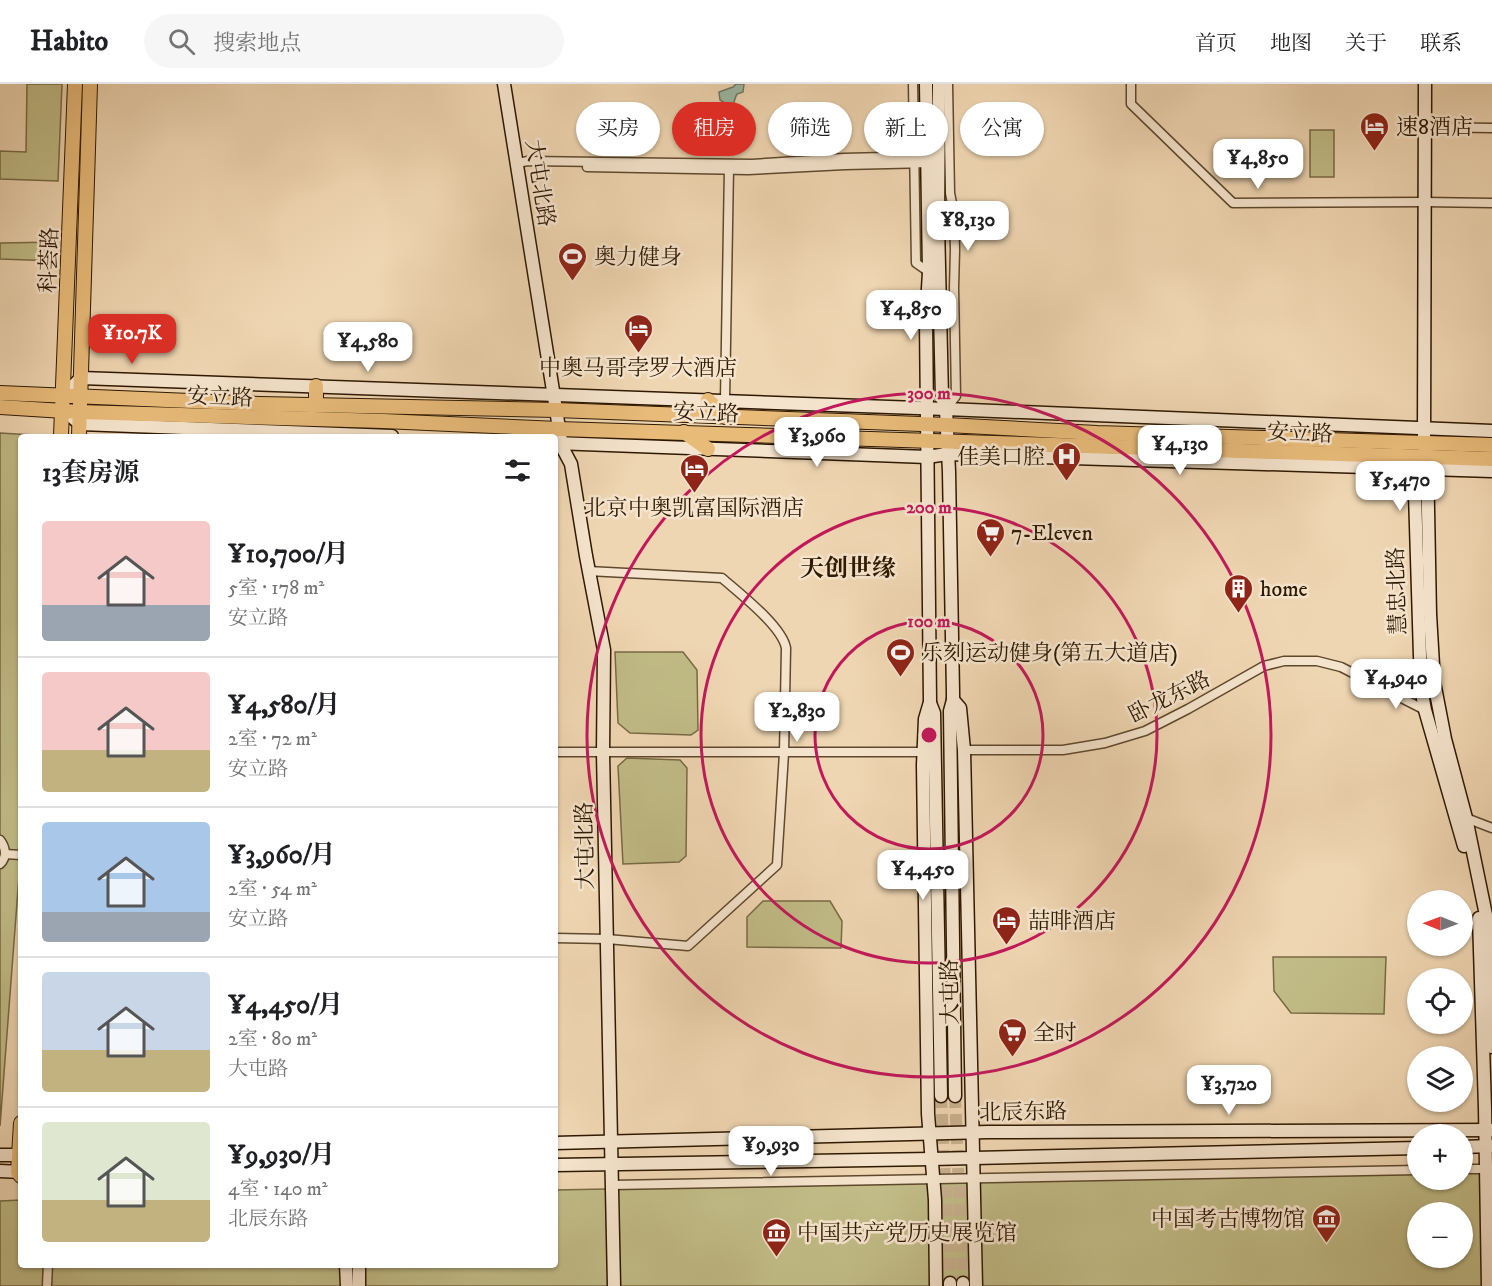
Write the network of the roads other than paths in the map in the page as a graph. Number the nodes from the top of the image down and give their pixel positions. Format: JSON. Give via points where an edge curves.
{"nodes":[{"id":1,"x":75,"y":84,"type":"edge"},
{"id":2,"x":90,"y":84,"type":"edge"},
{"id":3,"x":504,"y":84,"type":"edge"},
{"id":4,"x":913,"y":84,"type":"edge"},
{"id":5,"x":926,"y":84,"type":"edge"},
{"id":6,"x":939,"y":84,"type":"edge"},
{"id":7,"x":948,"y":84,"type":"edge"},
{"id":8,"x":1131,"y":84,"type":"edge"},
{"id":9,"x":1425,"y":84,"type":"edge"},
{"id":10,"x":1425,"y":127,"type":"junction"},
{"id":11,"x":1492,"y":128,"type":"edge"},
{"id":12,"x":914,"y":160,"type":"junction"},
{"id":13,"x":932,"y":161,"type":"junction"},
{"id":14,"x":517,"y":163,"type":"junction"},
{"id":15,"x":730,"y":166,"type":"junction"},
{"id":16,"x":1424,"y":202,"type":"junction"},
{"id":17,"x":1492,"y":203,"type":"edge"},
{"id":18,"x":929,"y":272,"type":"junction"},
{"id":19,"x":81,"y":378,"type":"junction"},
{"id":20,"x":316,"y":386,"type":"junction"},
{"id":21,"x":0,"y":393,"type":"edge"},
{"id":22,"x":64,"y":395,"type":"junction"},
{"id":23,"x":554,"y":395,"type":"junction"},
{"id":24,"x":81,"y":396,"type":"junction"},
{"id":25,"x":708,"y":400,"type":"junction"},
{"id":26,"x":725,"y":400,"type":"junction"},
{"id":27,"x":316,"y":405,"type":"junction"},
{"id":28,"x":0,"y":407,"type":"edge"},
{"id":29,"x":927,"y":408,"type":"junction"},
{"id":30,"x":63,"y":409,"type":"junction"},
{"id":31,"x":946,"y":409,"type":"junction"},
{"id":32,"x":556,"y":410,"type":"junction"},
{"id":33,"x":726,"y":417,"type":"junction"},
{"id":34,"x":80,"y":424,"type":"edge"},
{"id":35,"x":927,"y":424,"type":"junction"},
{"id":36,"x":947,"y":425,"type":"junction"},
{"id":37,"x":559,"y":429,"type":"junction"},
{"id":38,"x":1492,"y":431,"type":"edge"},
{"id":39,"x":684,"y":432,"type":"junction"},
{"id":40,"x":62,"y":434,"type":"edge"},
{"id":41,"x":340,"y":434,"type":"edge"},
{"id":42,"x":1424,"y":436,"type":"junction"},
{"id":43,"x":927,"y":440,"type":"junction"},
{"id":44,"x":558,"y":443,"type":"edge"},
{"id":45,"x":1492,"y":445,"type":"edge"},
{"id":46,"x":947,"y":447,"type":"junction"},
{"id":47,"x":708,"y":449,"type":"junction"},
{"id":48,"x":927,"y":457,"type":"junction"},
{"id":49,"x":1492,"y":459,"type":"edge"},
{"id":50,"x":1421,"y":463,"type":"junction"},
{"id":51,"x":1492,"y":471,"type":"edge"},
{"id":52,"x":588,"y":571,"type":"junction"},
{"id":53,"x":1380,"y":686,"type":"junction"},
{"id":54,"x":1421,"y":688,"type":"junction"},
{"id":55,"x":953,"y":700,"type":"junction"},
{"id":56,"x":930,"y":702,"type":"junction"},
{"id":57,"x":1425,"y":710,"type":"junction"},
{"id":58,"x":964,"y":750,"type":"junction"},
{"id":59,"x":558,"y":752,"type":"edge"},
{"id":60,"x":923,"y":752,"type":"junction"},
{"id":61,"x":603,"y":753,"type":"junction"},
{"id":62,"x":784,"y":753,"type":"junction"},
{"id":63,"x":1466,"y":818,"type":"junction"},
{"id":64,"x":1492,"y":828,"type":"edge"},
{"id":65,"x":0,"y":840,"type":"edge"},
{"id":66,"x":5,"y":854,"type":"junction"},
{"id":67,"x":18,"y":855,"type":"edge"},
{"id":68,"x":0,"y":864,"type":"edge"},
{"id":69,"x":1490,"y":920,"type":"edge"},
{"id":70,"x":558,"y":938,"type":"edge"},
{"id":71,"x":607,"y":939,"type":"junction"},
{"id":72,"x":1492,"y":1047,"type":"edge"},
{"id":73,"x":941,"y":1096,"type":"tunnel mouth"},
{"id":74,"x":955,"y":1096,"type":"tunnel mouth"},
{"id":75,"x":1489,"y":1130,"type":"edge"},
{"id":76,"x":972,"y":1132,"type":"junction"},
{"id":77,"x":929,"y":1133,"type":"junction"},
{"id":78,"x":611,"y":1142,"type":"junction"},
{"id":79,"x":558,"y":1143,"type":"edge"},
{"id":80,"x":1488,"y":1146,"type":"edge"},
{"id":81,"x":1473,"y":1147,"type":"edge"},
{"id":82,"x":1407,"y":1148,"type":"edge"},
{"id":83,"x":0,"y":1155,"type":"edge"},
{"id":84,"x":18,"y":1155,"type":"edge"},
{"id":85,"x":972,"y":1158,"type":"junction"},
{"id":86,"x":931,"y":1159,"type":"junction"},
{"id":87,"x":611,"y":1164,"type":"junction"},
{"id":88,"x":558,"y":1165,"type":"edge"},
{"id":89,"x":1473,"y":1169,"type":"edge"},
{"id":90,"x":1489,"y":1169,"type":"edge"},
{"id":91,"x":1407,"y":1170,"type":"edge"},
{"id":92,"x":0,"y":1171,"type":"edge"},
{"id":93,"x":18,"y":1173,"type":"edge"},
{"id":94,"x":974,"y":1179,"type":"junction"},
{"id":95,"x":933,"y":1180,"type":"junction"},
{"id":96,"x":612,"y":1185,"type":"junction"},
{"id":97,"x":48,"y":1268,"type":"edge"},
{"id":98,"x":346,"y":1268,"type":"edge"},
{"id":99,"x":359,"y":1268,"type":"edge"},
{"id":100,"x":47,"y":1286,"type":"edge"},
{"id":101,"x":347,"y":1286,"type":"edge"},
{"id":102,"x":359,"y":1286,"type":"edge"},
{"id":103,"x":614,"y":1286,"type":"edge"},
{"id":104,"x":936,"y":1286,"type":"edge"},
{"id":105,"x":976,"y":1286,"type":"edge"},
{"id":106,"x":1488,"y":1286,"type":"edge"}],
"edges":[{"from":1,"to":22,"type":"main road","name":"科荟路"},
{"from":2,"to":19,"type":"main road","name":"科荟路"},
{"from":3,"to":14,"type":"street","name":"大屯北路"},
{"from":4,"to":12,"type":"street"},
{"from":5,"to":13,"type":"street","name":"大屯路"},
{"from":6,"to":13,"type":"street","name":"大屯路"},
{"from":7,"to":31,"type":"street","via":[[956,396]]},
{"from":8,"to":16,"type":"street","via":[[1131,104],[1233,203]]},
{"from":9,"to":10,"type":"street"},
{"from":10,"to":11,"type":"street"},
{"from":10,"to":16,"type":"street"},
{"from":12,"to":13,"type":"street"},
{"from":12,"to":15,"type":"street"},
{"from":12,"to":18,"type":"street","via":[[916,263]]},
{"from":13,"to":18,"type":"street","name":"大屯路"},
{"from":13,"to":31,"type":"street","name":"大屯路","via":[[938,224],[942,397]]},
{"from":14,"to":15,"type":"street"},
{"from":14,"to":23,"type":"street","name":"大屯北路"},
{"from":15,"to":26,"type":"street"},
{"from":16,"to":17,"type":"street"},
{"from":16,"to":42,"type":"street"},
{"from":18,"to":29,"type":"street","name":"大屯路"},
{"from":19,"to":20,"type":"street","name":"安立路"},
{"from":19,"to":22,"type":"street"},
{"from":19,"to":24,"type":"main road","name":"科荟路"},
{"from":20,"to":23,"type":"street","name":"安立路"},
{"from":20,"to":27,"type":"main road"},
{"from":21,"to":22,"type":"main road","name":"安立路"},
{"from":22,"to":24,"type":"main road","name":"安立路"},
{"from":22,"to":30,"type":"main road","name":"科荟路"},
{"from":23,"to":25,"type":"street","name":"安立路"},
{"from":23,"to":32,"type":"street","name":"大屯北路"},
{"from":24,"to":27,"type":"main road","name":"安立路"},
{"from":24,"to":34,"type":"main road","name":"科荟路"},
{"from":25,"to":26,"type":"street","name":"安立路"},
{"from":25,"to":33,"type":"main road"},
{"from":26,"to":29,"type":"street","name":"安立路"},
{"from":27,"to":32,"type":"main road","name":"安立路"},
{"from":28,"to":30,"type":"main road","name":"安立路"},
{"from":29,"to":31,"type":"street","name":"安立路"},
{"from":29,"to":35,"type":"street","name":"大屯路"},
{"from":30,"to":34,"type":"main road","name":"安立路"},
{"from":30,"to":40,"type":"main road","name":"科荟路"},
{"from":31,"to":36,"type":"street","name":"大屯路"},
{"from":31,"to":42,"type":"street","name":"安立路"},
{"from":32,"to":33,"type":"main road","name":"安立路"},
{"from":32,"to":37,"type":"street","name":"大屯北路"},
{"from":33,"to":35,"type":"main road","name":"安立路"},
{"from":34,"to":37,"type":"main road","name":"安立路","via":[[383,421]]},
{"from":34,"to":41,"type":"street","name":"安立路"},
{"from":35,"to":36,"type":"main road","name":"安立路"},
{"from":35,"to":43,"type":"street","name":"大屯路"},
{"from":36,"to":42,"type":"main road","name":"安立路","via":[[1097,433]]},
{"from":36,"to":46,"type":"street","name":"大屯路"},
{"from":37,"to":39,"type":"main road","name":"安立路"},
{"from":37,"to":44,"type":"street","name":"大屯北路"},
{"from":38,"to":42,"type":"street"},
{"from":39,"to":43,"type":"main road","name":"安立路"},
{"from":39,"to":47,"type":"main road"},
{"from":42,"to":45,"type":"main road","name":"安立路"},
{"from":42,"to":50,"type":"street"},
{"from":43,"to":46,"type":"main road","name":"安立路"},
{"from":43,"to":48,"type":"street","name":"大屯路"},
{"from":44,"to":47,"type":"street","name":"安立路"},
{"from":44,"to":52,"type":"street","name":"大屯北路","via":[[571,464]]},
{"from":46,"to":48,"type":"street","name":"安立路"},
{"from":46,"to":50,"type":"main road","name":"安立路"},
{"from":46,"to":55,"type":"street","name":"大屯路"},
{"from":47,"to":48,"type":"street","name":"安立路"},
{"from":48,"to":56,"type":"street","name":"大屯路"},
{"from":49,"to":50,"type":"main road","name":"安立路"},
{"from":50,"to":51,"type":"street"},
{"from":50,"to":54,"type":"street","name":"慧忠北路"},
{"from":50,"to":63,"type":"street","name":"慧忠北路","via":[[1434,682],[1444,738]]},
{"from":52,"to":61,"type":"street","name":"大屯北路","via":[[604,650]]},
{"from":52,"to":62,"type":"street","via":[[722,578],[736,589],[785,640]]},
{"from":53,"to":54,"type":"street","name":"卧龙东路","via":[[1396,691]]},
{"from":53,"to":57,"type":"street","name":"卧龙东路"},
{"from":53,"to":58,"type":"street","name":"卧龙东路","via":[[1336,665],[1284,661],[1264,666],[1145,731],[1105,743],[1063,750]]},
{"from":54,"to":57,"type":"street","name":"慧忠北路"},
{"from":55,"to":58,"type":"street","name":"大屯路","via":[[960,708]]},
{"from":55,"to":74,"type":"street","name":"大屯路","via":[[950,721]]},
{"from":56,"to":60,"type":"street","name":"大屯路"},
{"from":56,"to":73,"type":"street","name":"大屯路","via":[[934,713]]},
{"from":57,"to":75,"type":"street","name":"慧忠北路","via":[[1463,841],[1478,917]]},
{"from":58,"to":76,"type":"street","name":"大屯路"},
{"from":59,"to":61,"type":"street"},
{"from":60,"to":62,"type":"street"},
{"from":60,"to":77,"type":"street","name":"大屯路"},
{"from":61,"to":62,"type":"street"},
{"from":61,"to":71,"type":"street","name":"大屯北路"},
{"from":62,"to":71,"type":"street","via":[[777,865],[688,946]]},
{"from":63,"to":64,"type":"street"},
{"from":63,"to":69,"type":"street","name":"慧忠北路"},
{"from":65,"to":66,"type":"street"},
{"from":66,"to":67,"type":"street"},
{"from":66,"to":68,"type":"street"},
{"from":69,"to":72,"type":"street","name":"慧忠北路"},
{"from":70,"to":71,"type":"street"},
{"from":71,"to":78,"type":"street","name":"大屯北路"},
{"from":75,"to":76,"type":"street","name":"北辰东路"},
{"from":75,"to":80,"type":"street","name":"慧忠北路"},
{"from":76,"to":77,"type":"street","name":"北辰东路"},
{"from":76,"to":85,"type":"street","name":"大屯路"},
{"from":77,"to":78,"type":"street","name":"北辰东路"},
{"from":77,"to":86,"type":"street","name":"大屯路"},
{"from":78,"to":79,"type":"street","name":"北辰东路"},
{"from":78,"to":87,"type":"street","name":"大屯北路"},
{"from":80,"to":81,"type":"street"},
{"from":80,"to":90,"type":"street","name":"慧忠北路"},
{"from":82,"to":85,"type":"street","name":"北辰东路"},
{"from":83,"to":84,"type":"street"},
{"from":85,"to":86,"type":"street","name":"北辰东路"},
{"from":85,"to":94,"type":"street","name":"大屯路"},
{"from":86,"to":87,"type":"street","name":"北辰东路"},
{"from":86,"to":95,"type":"street","name":"大屯路"},
{"from":87,"to":88,"type":"street","name":"北辰东路"},
{"from":87,"to":96,"type":"street","name":"大屯北路"},
{"from":89,"to":90,"type":"street"},
{"from":90,"to":106,"type":"street","name":"慧忠北路"},
{"from":91,"to":94,"type":"street"},
{"from":92,"to":93,"type":"street"},
{"from":94,"to":95,"type":"street"},
{"from":94,"to":105,"type":"street","name":"大屯路"},
{"from":95,"to":96,"type":"street"},
{"from":95,"to":104,"type":"street","name":"大屯路"},
{"from":96,"to":103,"type":"street","name":"大屯北路"},
{"from":97,"to":100,"type":"street"},
{"from":98,"to":101,"type":"street"},
{"from":99,"to":102,"type":"street"}]}
